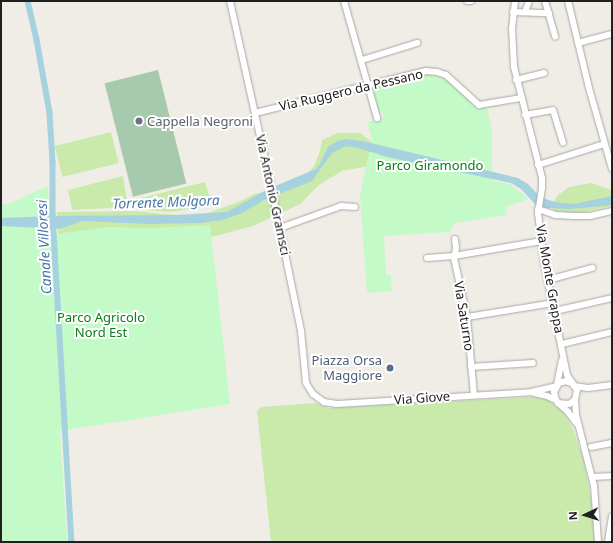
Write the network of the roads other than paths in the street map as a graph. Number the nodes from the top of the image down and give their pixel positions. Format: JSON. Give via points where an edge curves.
{"nodes":[{"id":1,"x":230,"y":1,"type":"edge"},
{"id":2,"x":344,"y":1,"type":"edge"},
{"id":3,"x":467,"y":1,"type":"edge"},
{"id":4,"x":471,"y":1,"type":"edge"},
{"id":5,"x":515,"y":1,"type":"edge"},
{"id":6,"x":529,"y":1,"type":"edge"},
{"id":7,"x":546,"y":1,"type":"edge"},
{"id":8,"x":568,"y":1,"type":"edge"},
{"id":9,"x":513,"y":12,"type":"junction"},
{"id":10,"x":525,"y":12,"type":"junction"},
{"id":11,"x":549,"y":13,"type":"junction"},
{"id":12,"x":612,"y":34,"type":"edge"},
{"id":13,"x":555,"y":37,"type":"dead end"},
{"id":14,"x":417,"y":43,"type":"dead end"},
{"id":15,"x":578,"y":43,"type":"junction"},
{"id":16,"x":362,"y":60,"type":"junction"},
{"id":17,"x":544,"y":73,"type":"dead end"},
{"id":18,"x":516,"y":80,"type":"junction"},
{"id":19,"x":368,"y":84,"type":"junction"},
{"id":20,"x":521,"y":98,"type":"junction"},
{"id":21,"x":255,"y":113,"type":"junction"},
{"id":22,"x":525,"y":115,"type":"junction"},
{"id":23,"x":377,"y":118,"type":"dead end"},
{"id":24,"x":563,"y":142,"type":"dead end"},
{"id":25,"x":604,"y":144,"type":"junction"},
{"id":26,"x":538,"y":165,"type":"junction"},
{"id":27,"x":612,"y":169,"type":"edge"},
{"id":28,"x":354,"y":207,"type":"dead end"},
{"id":29,"x":538,"y":209,"type":"junction"},
{"id":30,"x":612,"y":211,"type":"edge"},
{"id":31,"x":280,"y":228,"type":"junction"},
{"id":32,"x":455,"y":239,"type":"dead end"},
{"id":33,"x":542,"y":241,"type":"junction"},
{"id":34,"x":454,"y":256,"type":"junction"},
{"id":35,"x":427,"y":258,"type":"dead end"},
{"id":36,"x":592,"y":268,"type":"dead end"},
{"id":37,"x":548,"y":280,"type":"junction"},
{"id":38,"x":612,"y":298,"type":"edge"},
{"id":39,"x":553,"y":303,"type":"junction"},
{"id":40,"x":554,"y":311,"type":"junction"},
{"id":41,"x":467,"y":317,"type":"junction"},
{"id":42,"x":612,"y":332,"type":"edge"},
{"id":43,"x":562,"y":347,"type":"junction"},
{"id":44,"x":532,"y":363,"type":"dead end"},
{"id":45,"x":471,"y":367,"type":"junction"},
{"id":46,"x":574,"y":385,"type":"junction"},
{"id":47,"x":612,"y":385,"type":"edge"},
{"id":48,"x":557,"y":386,"type":"junction"},
{"id":49,"x":602,"y":387,"type":"junction"},
{"id":50,"x":531,"y":392,"type":"junction"},
{"id":51,"x":474,"y":395,"type":"junction"},
{"id":52,"x":316,"y":397,"type":"joint"},
{"id":53,"x":576,"y":398,"type":"junction"},
{"id":54,"x":557,"y":401,"type":"junction"},
{"id":55,"x":580,"y":431,"type":"junction"},
{"id":56,"x":612,"y":443,"type":"edge"},
{"id":57,"x":591,"y":447,"type":"dead end"},
{"id":58,"x":612,"y":476,"type":"edge"},
{"id":59,"x":592,"y":477,"type":"junction"},
{"id":60,"x":612,"y":516,"type":"edge"},
{"id":61,"x":598,"y":542,"type":"edge"},
{"id":62,"x":608,"y":542,"type":"edge"}],
"edges":[{"from":1,"to":21,"type":"street","name":"Via Antonio Gramsci"},
{"from":2,"to":16,"type":"street"},
{"from":3,"to":4,"type":"street"},
{"from":5,"to":9,"type":"street","name":"Via Monte Grappa"},
{"from":6,"to":10,"type":"street"},
{"from":7,"to":11,"type":"street"},
{"from":8,"to":15,"type":"street"},
{"from":9,"to":10,"type":"street"},
{"from":9,"to":18,"type":"street","name":"Via Monte Grappa","via":[[512,51]]},
{"from":10,"to":11,"type":"street"},
{"from":11,"to":13,"type":"street"},
{"from":12,"to":15,"type":"street"},
{"from":14,"to":16,"type":"street"},
{"from":15,"to":25,"type":"street"},
{"from":16,"to":19,"type":"street"},
{"from":17,"to":18,"type":"street"},
{"from":18,"to":20,"type":"street","name":"Via Monte Grappa"},
{"from":19,"to":20,"type":"street","name":"Via Ruggero da Pessano","via":[[433,71],[449,77],[479,105]]},
{"from":19,"to":21,"type":"street","name":"Via Ruggero da Pessano"},
{"from":19,"to":23,"type":"street"},
{"from":20,"to":22,"type":"street","name":"Via Monte Grappa"},
{"from":21,"to":31,"type":"street","name":"Via Antonio Gramsci"},
{"from":22,"to":24,"type":"street","via":[[553,110]]},
{"from":22,"to":26,"type":"street","name":"Via Monte Grappa"},
{"from":25,"to":26,"type":"street"},
{"from":25,"to":27,"type":"street"},
{"from":26,"to":29,"type":"street","name":"Via Monte Grappa","via":[[542,183]]},
{"from":28,"to":31,"type":"street","via":[[341,206]]},
{"from":29,"to":30,"type":"street","via":[[555,215],[574,216],[590,216]]},
{"from":29,"to":33,"type":"street","name":"Via Monte Grappa"},
{"from":31,"to":52,"type":"street","name":"Via Antonio Gramsci","via":[[303,344],[306,383]]},
{"from":32,"to":34,"type":"street","name":"Via Saturno"},
{"from":33,"to":34,"type":"street"},
{"from":33,"to":37,"type":"street","name":"Via Monte Grappa"},
{"from":34,"to":35,"type":"street"},
{"from":34,"to":41,"type":"street","name":"Via Saturno"},
{"from":36,"to":37,"type":"street"},
{"from":37,"to":39,"type":"street","name":"Via Monte Grappa"},
{"from":38,"to":40,"type":"street"},
{"from":39,"to":40,"type":"street","name":"Via Monte Grappa"},
{"from":39,"to":41,"type":"street"},
{"from":40,"to":43,"type":"street","name":"Via Monte Grappa"},
{"from":41,"to":45,"type":"street","name":"Via Saturno"},
{"from":42,"to":43,"type":"street"},
{"from":43,"to":46,"type":"street","name":"Via Monte Grappa","via":[[567,375]]},
{"from":43,"to":48,"type":"street","name":"Via Monte Grappa","via":[[561,372]]},
{"from":44,"to":45,"type":"street"},
{"from":45,"to":51,"type":"street","name":"Via Saturno"},
{"from":46,"to":48,"type":"street","via":[[566,381]]},
{"from":46,"to":49,"type":"street","via":[[586,388]]},
{"from":46,"to":53,"type":"street","via":[[577,390]]},
{"from":47,"to":49,"type":"street"},
{"from":48,"to":50,"type":"street","name":"Via Giove"},
{"from":48,"to":54,"type":"street","via":[[554,392]]},
{"from":49,"to":53,"type":"street"},
{"from":50,"to":51,"type":"street","name":"Via Giove"},
{"from":50,"to":54,"type":"street","name":"Via Giove"},
{"from":51,"to":52,"type":"street","name":"Via Giove","via":[[337,404],[328,404]]},
{"from":53,"to":54,"type":"street","via":[[569,404]]},
{"from":53,"to":55,"type":"street"},
{"from":54,"to":55,"type":"street","via":[[570,414]]},
{"from":55,"to":59,"type":"street"},
{"from":56,"to":57,"type":"street"},
{"from":58,"to":59,"type":"street"},
{"from":59,"to":61,"type":"street"},
{"from":60,"to":62,"type":"street"}]}
